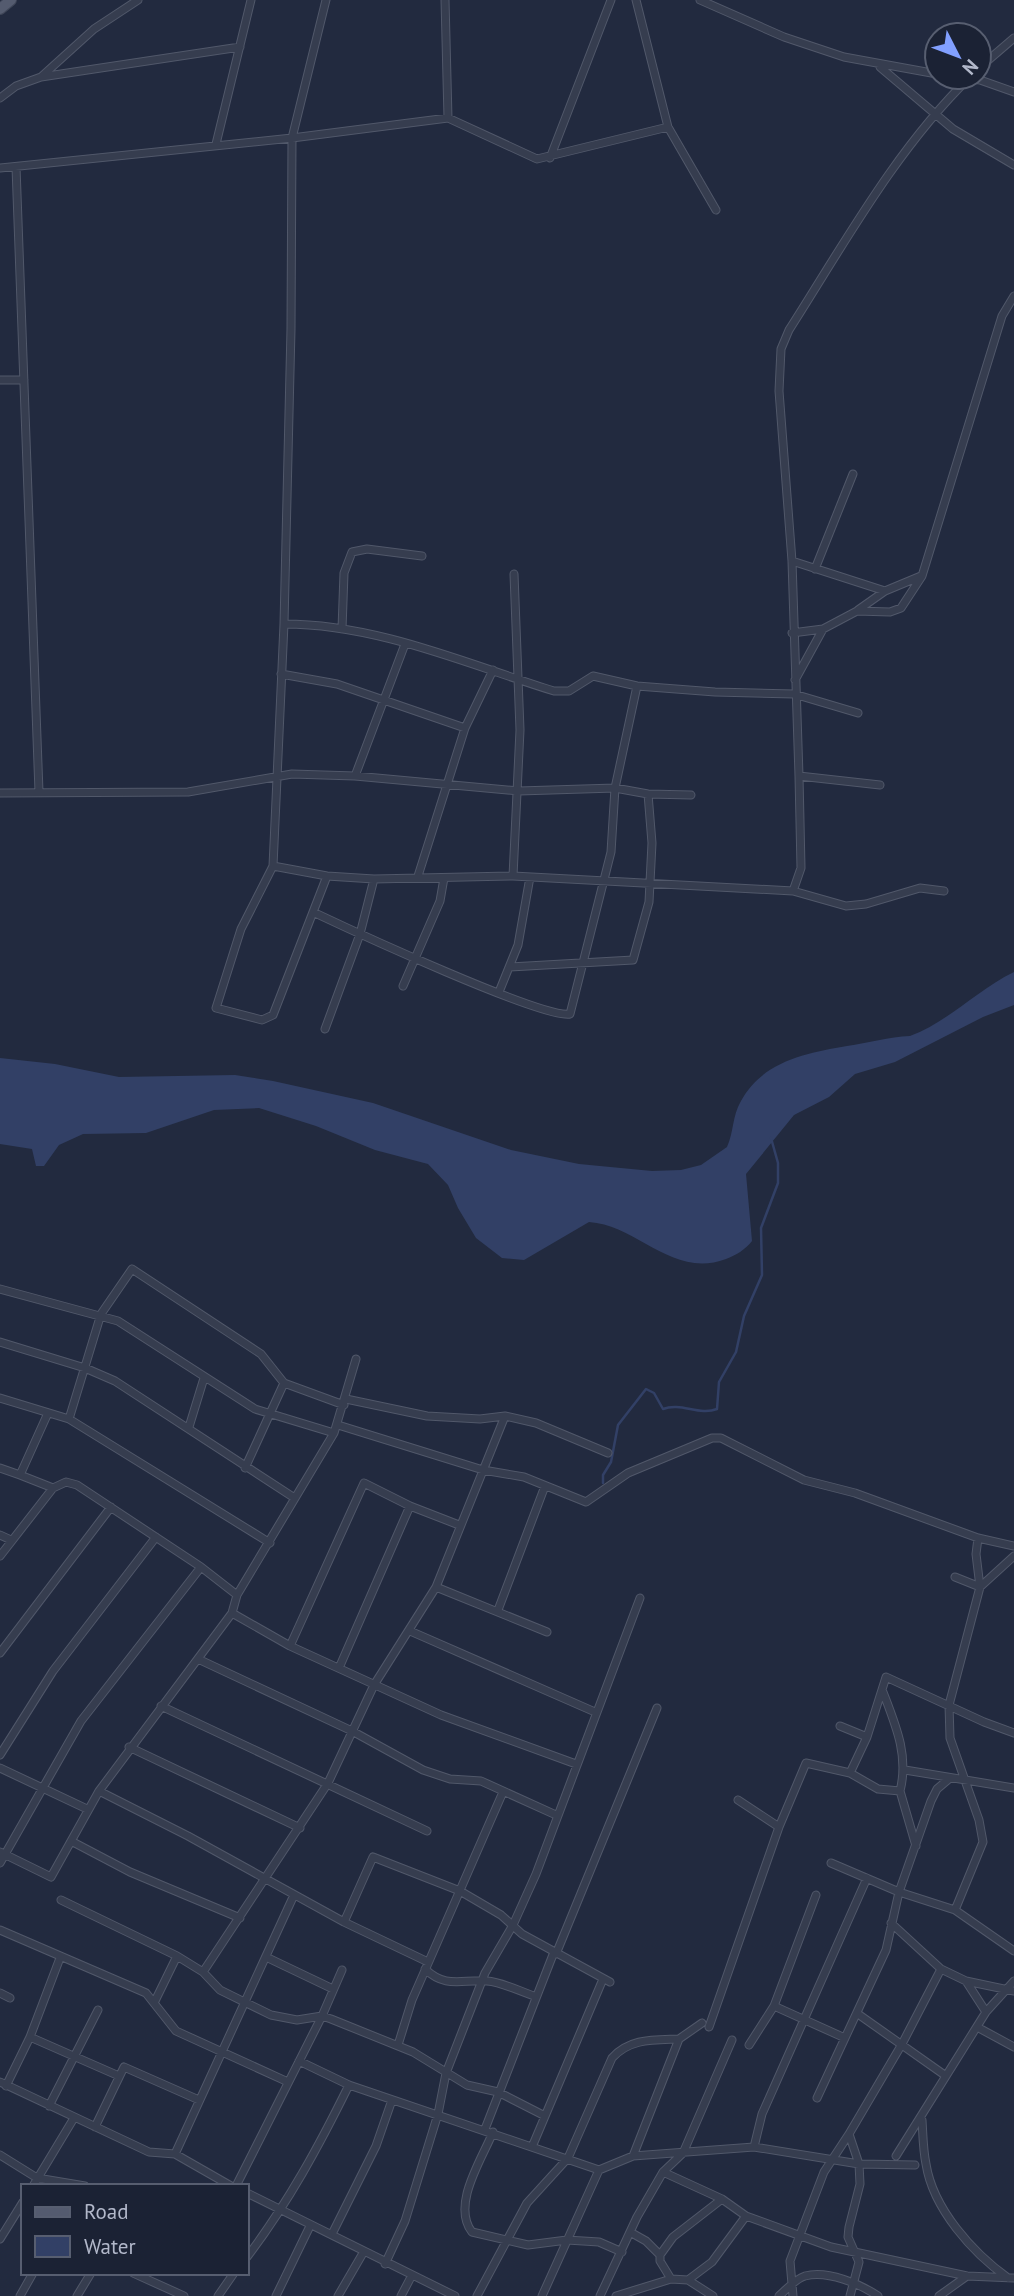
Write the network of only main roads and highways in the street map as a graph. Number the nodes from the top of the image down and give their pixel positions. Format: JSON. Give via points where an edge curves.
{"nodes":[{"id":1,"x":11,"y":0,"type":"edge"},
{"id":2,"x":0,"y":9,"type":"edge"}],
"edges":[{"from":1,"to":2,"type":"main road"}]}
